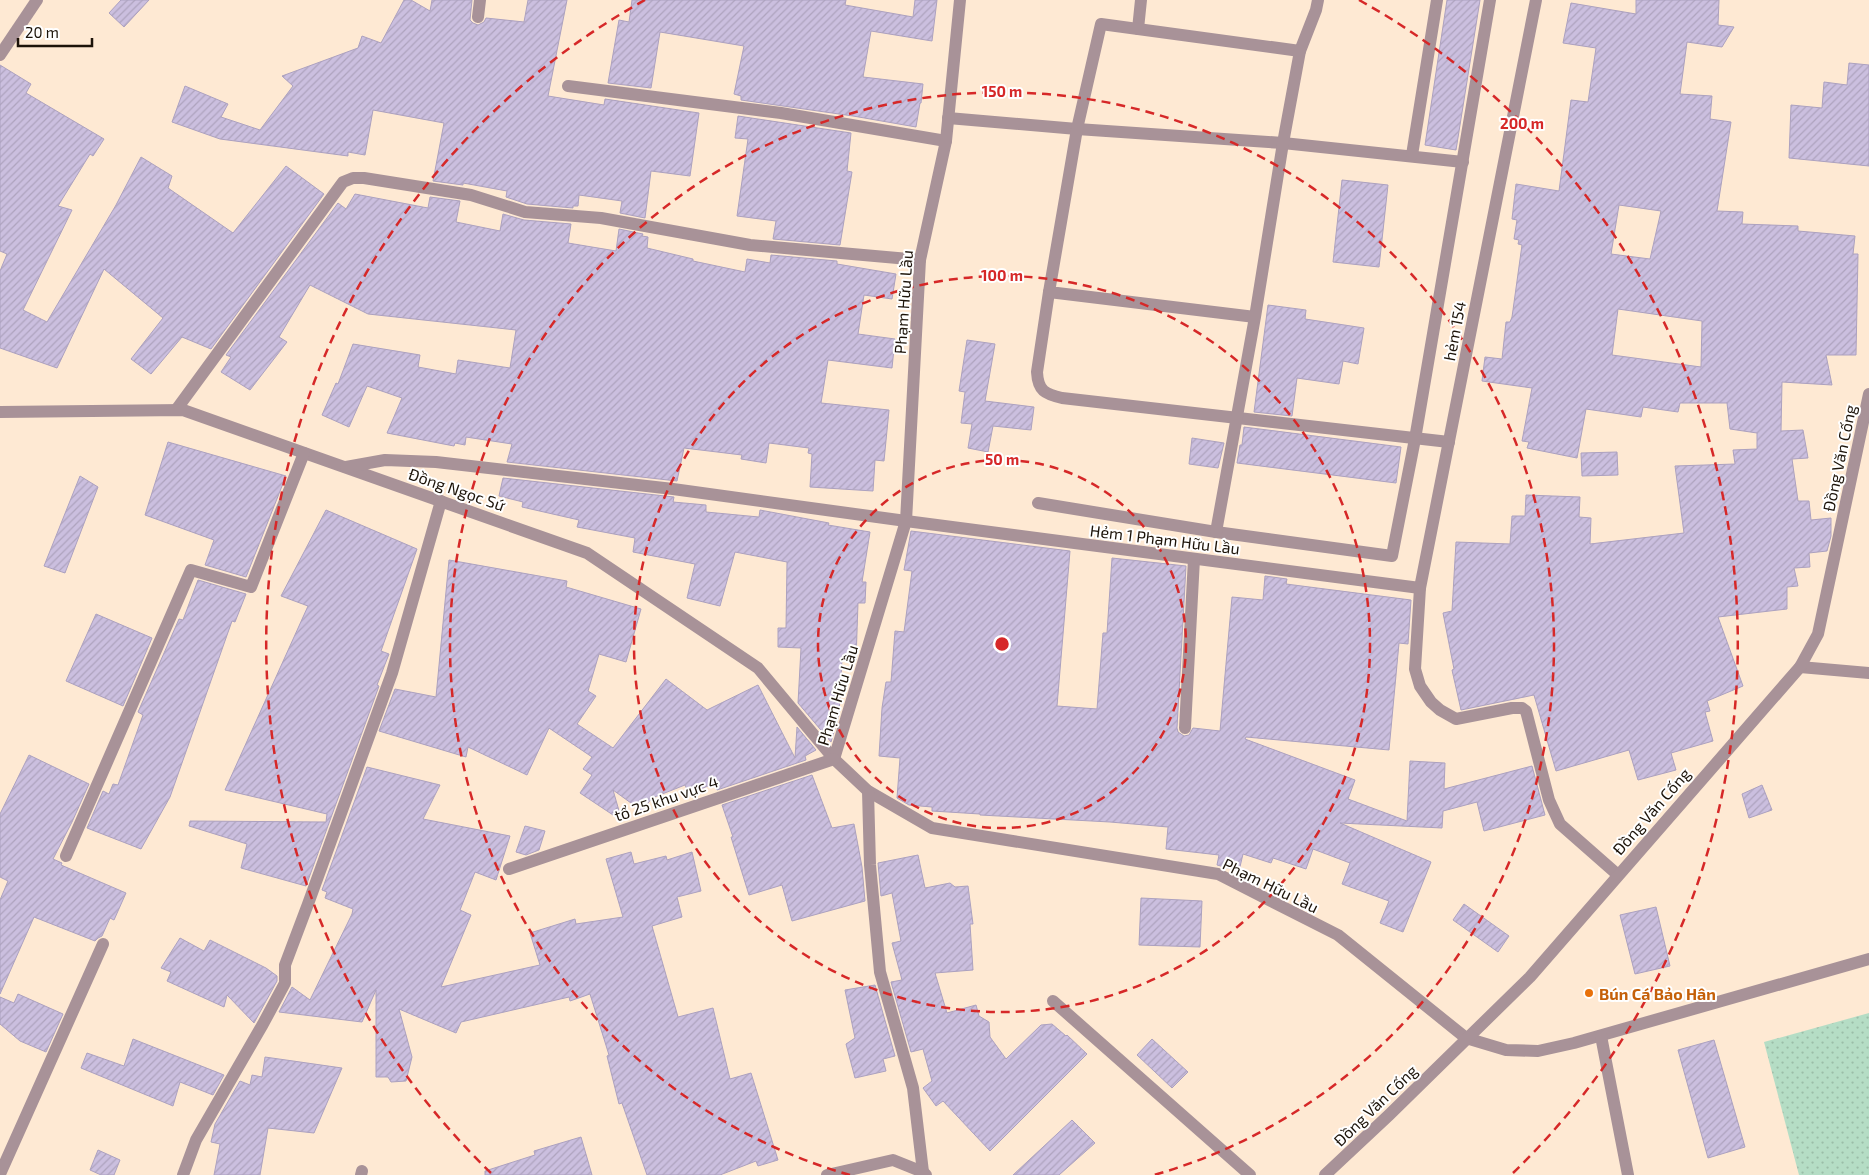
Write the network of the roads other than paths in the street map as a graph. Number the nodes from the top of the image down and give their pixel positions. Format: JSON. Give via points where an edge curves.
{"nodes":[{"id":1,"x":37,"y":0,"type":"edge"},
{"id":2,"x":480,"y":0,"type":"edge"},
{"id":3,"x":960,"y":0,"type":"edge"},
{"id":4,"x":1141,"y":0,"type":"edge"},
{"id":5,"x":1318,"y":0,"type":"edge"},
{"id":6,"x":1437,"y":0,"type":"edge"},
{"id":7,"x":1490,"y":0,"type":"edge"},
{"id":8,"x":1536,"y":0,"type":"edge"},
{"id":9,"x":478,"y":17,"type":"dead end"},
{"id":10,"x":1138,"y":29,"type":"junction"},
{"id":11,"x":1300,"y":51,"type":"junction"},
{"id":12,"x":0,"y":55,"type":"edge"},
{"id":13,"x":568,"y":86,"type":"dead end"},
{"id":14,"x":948,"y":118,"type":"junction"},
{"id":15,"x":1076,"y":129,"type":"junction"},
{"id":16,"x":946,"y":141,"type":"junction"},
{"id":17,"x":1282,"y":143,"type":"junction"},
{"id":18,"x":1412,"y":155,"type":"junction"},
{"id":19,"x":1463,"y":162,"type":"junction"},
{"id":20,"x":920,"y":260,"type":"junction"},
{"id":21,"x":1050,"y":292,"type":"junction"},
{"id":22,"x":1255,"y":317,"type":"junction"},
{"id":23,"x":1869,"y":394,"type":"edge"},
{"id":24,"x":176,"y":410,"type":"junction"},
{"id":25,"x":0,"y":412,"type":"edge"},
{"id":26,"x":1237,"y":417,"type":"junction"},
{"id":27,"x":1415,"y":439,"type":"junction"},
{"id":28,"x":1449,"y":442,"type":"junction"},
{"id":29,"x":304,"y":453,"type":"junction"},
{"id":30,"x":345,"y":467,"type":"junction"},
{"id":31,"x":442,"y":501,"type":"junction"},
{"id":32,"x":1038,"y":503,"type":"dead end"},
{"id":33,"x":906,"y":521,"type":"junction"},
{"id":34,"x":1216,"y":532,"type":"junction"},
{"id":35,"x":1194,"y":559,"type":"junction"},
{"id":36,"x":1420,"y":588,"type":"junction"},
{"id":37,"x":1800,"y":667,"type":"junction"},
{"id":38,"x":1869,"y":673,"type":"edge"},
{"id":39,"x":1185,"y":728,"type":"dead end"},
{"id":40,"x":834,"y":758,"type":"junction"},
{"id":41,"x":868,"y":792,"type":"junction"},
{"id":42,"x":66,"y":856,"type":"dead end"},
{"id":43,"x":509,"y":869,"type":"dead end"},
{"id":44,"x":1618,"y":875,"type":"junction"},
{"id":45,"x":103,"y":944,"type":"dead end"},
{"id":46,"x":1869,"y":959,"type":"edge"},
{"id":47,"x":1053,"y":1001,"type":"dead end"},
{"id":48,"x":1602,"y":1036,"type":"junction"},
{"id":49,"x":1466,"y":1038,"type":"junction"},
{"id":50,"x":925,"y":1173,"type":"edge"},
{"id":51,"x":0,"y":1174,"type":"edge"},
{"id":52,"x":183,"y":1175,"type":"edge"},
{"id":53,"x":827,"y":1175,"type":"edge"},
{"id":54,"x":1250,"y":1175,"type":"edge"},
{"id":55,"x":1325,"y":1175,"type":"edge"},
{"id":56,"x":1628,"y":1175,"type":"edge"}],
"edges":[{"from":1,"to":12,"type":"street"},
{"from":2,"to":9,"type":"street"},
{"from":3,"to":14,"type":"street","name":"Phạm Hữu Lầu"},
{"from":4,"to":10,"type":"street"},
{"from":5,"to":11,"type":"street"},
{"from":6,"to":18,"type":"street"},
{"from":7,"to":19,"type":"street"},
{"from":8,"to":28,"type":"street","name":"hẻm 154"},
{"from":10,"to":11,"type":"street"},
{"from":10,"to":15,"type":"street","via":[[1101,24]]},
{"from":11,"to":17,"type":"street"},
{"from":13,"to":16,"type":"street","via":[[780,113]]},
{"from":14,"to":15,"type":"street"},
{"from":14,"to":16,"type":"street","name":"Phạm Hữu Lầu"},
{"from":15,"to":17,"type":"street"},
{"from":15,"to":21,"type":"street"},
{"from":16,"to":20,"type":"street","name":"Phạm Hữu Lầu"},
{"from":17,"to":18,"type":"street"},
{"from":17,"to":22,"type":"street"},
{"from":18,"to":19,"type":"street"},
{"from":19,"to":27,"type":"street"},
{"from":20,"to":24,"type":"street","via":[[750,245],[601,218],[525,212],[471,195],[353,178],[343,182]]},
{"from":20,"to":33,"type":"street","name":"Phạm Hữu Lầu"},
{"from":21,"to":22,"type":"street"},
{"from":21,"to":26,"type":"street","via":[[1037,372],[1041,390],[1072,399]]},
{"from":22,"to":26,"type":"street"},
{"from":23,"to":37,"type":"street","name":"Đồng Văn Cống","via":[[1818,634]]},
{"from":24,"to":25,"type":"street","name":"Đồng Ngọc Sứ"},
{"from":24,"to":29,"type":"street","name":"Đồng Ngọc Sứ"},
{"from":26,"to":27,"type":"street"},
{"from":26,"to":34,"type":"street"},
{"from":27,"to":28,"type":"street"},
{"from":27,"to":34,"type":"street","via":[[1392,556]]},
{"from":28,"to":36,"type":"street","name":"hẻm 154"},
{"from":29,"to":30,"type":"street","name":"Đồng Ngọc Sứ"},
{"from":29,"to":42,"type":"street","via":[[251,587],[192,570]]},
{"from":30,"to":31,"type":"street","name":"Đồng Ngọc Sứ"},
{"from":30,"to":33,"type":"street","name":"Hẻm 1 Phạm Hữu Lầu","via":[[385,460],[436,462],[673,489]]},
{"from":31,"to":40,"type":"street","name":"Đồng Ngọc Sứ","via":[[587,553],[758,668]]},
{"from":31,"to":52,"type":"street","via":[[392,674],[285,965],[285,983],[196,1140]]},
{"from":32,"to":34,"type":"street"},
{"from":33,"to":35,"type":"street","name":"Hẻm 1 Phạm Hữu Lầu"},
{"from":33,"to":40,"type":"street","name":"Phạm Hữu Lầu"},
{"from":35,"to":36,"type":"street","name":"Hẻm 1 Phạm Hữu Lầu"},
{"from":35,"to":39,"type":"street"},
{"from":36,"to":44,"type":"street","name":"hẻm 154","via":[[1415,669],[1420,686],[1431,702],[1450,717],[1461,719],[1512,708],[1526,711],[1549,800],[1560,824]]},
{"from":37,"to":38,"type":"street"},
{"from":37,"to":44,"type":"street","name":"Đồng Văn Cống"},
{"from":40,"to":41,"type":"street","name":"Phạm Hữu Lầu"},
{"from":40,"to":43,"type":"street","name":"tổ 25 khu vực 4"},
{"from":41,"to":49,"type":"street","name":"Phạm Hữu Lầu","via":[[932,828],[1218,874],[1338,936]]},
{"from":41,"to":50,"type":"street","via":[[870,865],[880,972],[913,1088]]},
{"from":44,"to":49,"type":"street","name":"Đồng Văn Cống","via":[[1530,977]]},
{"from":45,"to":51,"type":"street"},
{"from":46,"to":48,"type":"street"},
{"from":47,"to":54,"type":"street"},
{"from":48,"to":49,"type":"street","via":[[1538,1051],[1506,1050]]},
{"from":48,"to":56,"type":"street"},
{"from":49,"to":55,"type":"street","name":"Đồng Văn Cống"},
{"from":50,"to":53,"type":"street","via":[[893,1160]]}]}
